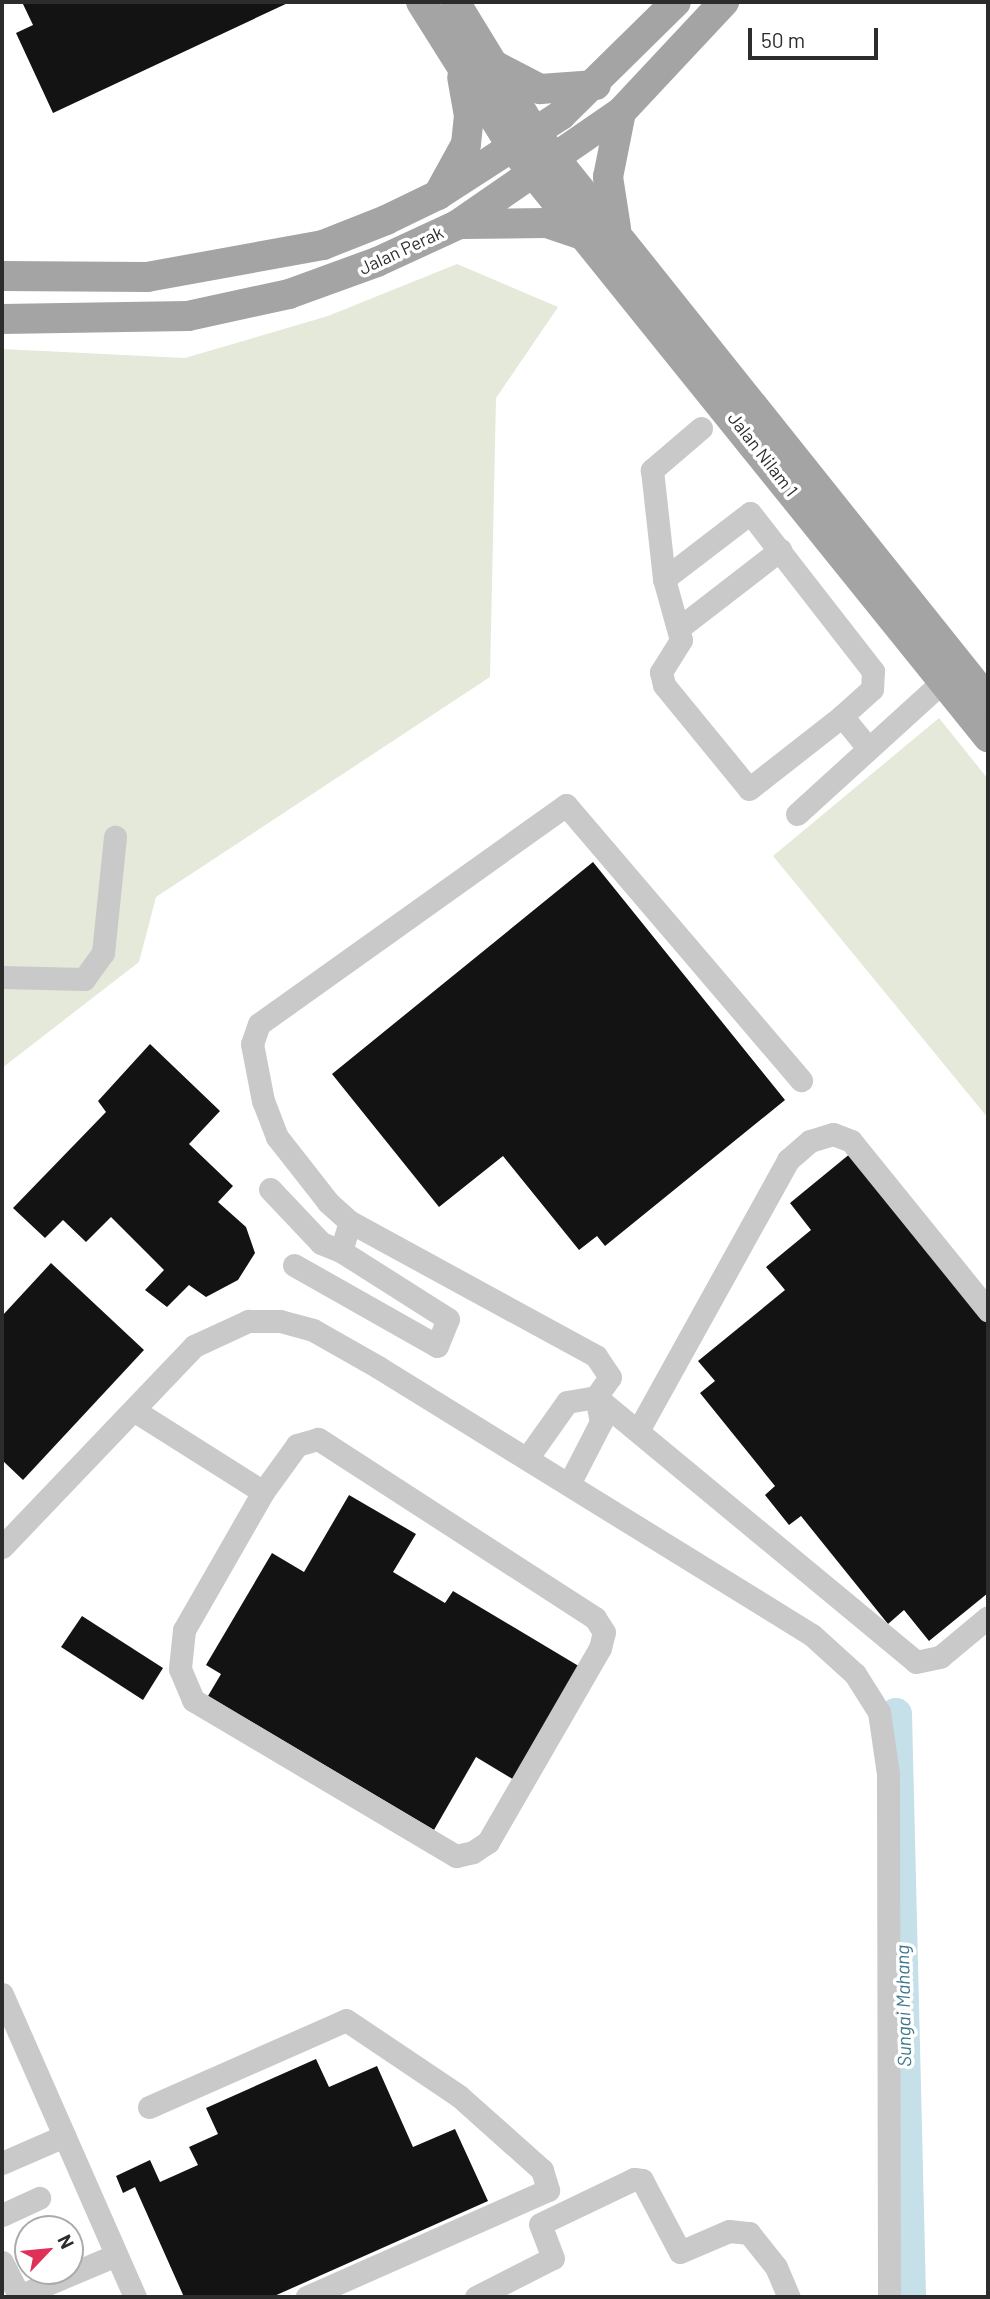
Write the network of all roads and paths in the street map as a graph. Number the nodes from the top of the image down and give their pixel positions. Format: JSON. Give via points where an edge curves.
{"nodes":[{"id":1,"x":421,"y":2,"type":"edge"},
{"id":2,"x":455,"y":2,"type":"edge"},
{"id":3,"x":676,"y":2,"type":"edge"},
{"id":4,"x":724,"y":2,"type":"edge"},
{"id":5,"x":459,"y":62,"type":"junction"},
{"id":6,"x":494,"y":65,"type":"junction"},
{"id":7,"x":597,"y":84,"type":"junction"},
{"id":8,"x":621,"y":112,"type":"junction"},
{"id":9,"x":524,"y":140,"type":"junction"},
{"id":10,"x":545,"y":166,"type":"junction"},
{"id":11,"x":438,"y":195,"type":"junction"},
{"id":12,"x":457,"y":225,"type":"junction"},
{"id":13,"x":603,"y":235,"type":"junction"},
{"id":14,"x":2,"y":276,"type":"edge"},
{"id":15,"x":2,"y":319,"type":"edge"},
{"id":16,"x":701,"y":428,"type":"dead end"},
{"id":17,"x":780,"y":550,"type":"junction"},
{"id":18,"x":664,"y":579,"type":"junction"},
{"id":19,"x":679,"y":628,"type":"junction"},
{"id":20,"x":951,"y":675,"type":"junction"},
{"id":21,"x":988,"y":700,"type":"edge"},
{"id":22,"x":842,"y":716,"type":"junction"},
{"id":23,"x":988,"y":737,"type":"edge"},
{"id":24,"x":869,"y":748,"type":"junction"},
{"id":25,"x":797,"y":814,"type":"dead end"},
{"id":26,"x":115,"y":837,"type":"dead end"},
{"id":27,"x":2,"y":977,"type":"edge"},
{"id":28,"x":801,"y":1080,"type":"dead end"},
{"id":29,"x":270,"y":1189,"type":"dead end"},
{"id":30,"x":350,"y":1222,"type":"junction"},
{"id":31,"x":341,"y":1251,"type":"junction"},
{"id":32,"x":294,"y":1265,"type":"dead end"},
{"id":33,"x":988,"y":1310,"type":"edge"},
{"id":34,"x":596,"y":1397,"type":"junction"},
{"id":35,"x":135,"y":1411,"type":"junction"},
{"id":36,"x":639,"y":1429,"type":"junction"},
{"id":37,"x":528,"y":1457,"type":"junction"},
{"id":38,"x":570,"y":1482,"type":"junction"},
{"id":39,"x":262,"y":1492,"type":"junction"},
{"id":40,"x":5,"y":1537,"type":"edge"},
{"id":41,"x":988,"y":1617,"type":"edge"},
{"id":42,"x":2,"y":1994,"type":"edge"},
{"id":43,"x":10,"y":2034,"type":"edge"},
{"id":44,"x":149,"y":2107,"type":"dead end"},
{"id":45,"x":64,"y":2136,"type":"junction"},
{"id":46,"x":2,"y":2163,"type":"edge"},
{"id":47,"x":39,"y":2198,"type":"dead end"},
{"id":48,"x":2,"y":2215,"type":"edge"},
{"id":49,"x":116,"y":2255,"type":"junction"},
{"id":50,"x":2,"y":2262,"type":"edge"},
{"id":51,"x":49,"y":2290,"type":"edge"},
{"id":52,"x":20,"y":2297,"type":"edge"},
{"id":53,"x":135,"y":2297,"type":"edge"},
{"id":54,"x":307,"y":2297,"type":"edge"},
{"id":55,"x":476,"y":2297,"type":"edge"},
{"id":56,"x":789,"y":2297,"type":"edge"},
{"id":57,"x":889,"y":2297,"type":"edge"}],
"edges":[{"from":1,"to":5,"type":"main road"},
{"from":2,"to":6,"type":"main road"},
{"from":3,"to":7,"type":"main road","name":"Jalan Perak"},
{"from":4,"to":8,"type":"main road","name":"Jalan Perak"},
{"from":5,"to":9,"type":"main road"},
{"from":5,"to":11,"type":"main road","via":[[470,116],[466,144]]},
{"from":6,"to":7,"type":"main road","via":[[540,89]]},
{"from":6,"to":9,"type":"main road"},
{"from":7,"to":9,"type":"main road","name":"Jalan Perak"},
{"from":8,"to":10,"type":"main road","name":"Jalan Perak"},
{"from":8,"to":13,"type":"main road"},
{"from":9,"to":10,"type":"main road","name":"Jalan Nilam 1"},
{"from":9,"to":11,"type":"main road","name":"Jalan Perak"},
{"from":10,"to":12,"type":"main road","name":"Jalan Perak"},
{"from":10,"to":13,"type":"main road","name":"Jalan Nilam 1"},
{"from":11,"to":14,"type":"main road","name":"Jalan Perak","via":[[323,244],[256,260],[147,277]]},
{"from":12,"to":13,"type":"main road","via":[[524,221]]},
{"from":12,"to":15,"type":"main road","name":"Jalan Perak","via":[[338,279],[242,305],[188,316]]},
{"from":13,"to":20,"type":"main road","name":"Jalan Nilam 1"},
{"from":16,"to":18,"type":"street","via":[[652,470]]},
{"from":17,"to":18,"type":"street","via":[[744,513]]},
{"from":17,"to":19,"type":"street"},
{"from":17,"to":22,"type":"street","via":[[873,671],[872,689]]},
{"from":18,"to":19,"type":"street"},
{"from":19,"to":22,"type":"street","via":[[678,649],[662,672],[664,685],[744,787],[755,787]]},
{"from":20,"to":21,"type":"main road","name":"Jalan Nilam 1"},
{"from":20,"to":23,"type":"main road","name":"Jalan Nilam 1"},
{"from":20,"to":24,"type":"street"},
{"from":22,"to":24,"type":"street"},
{"from":24,"to":25,"type":"street"},
{"from":26,"to":27,"type":"street","via":[[103,953],[84,979]]},
{"from":28,"to":30,"type":"street","via":[[580,814],[566,805],[553,809],[259,1024],[252,1044],[255,1066],[277,1137]]},
{"from":29,"to":31,"type":"street","via":[[321,1243]]},
{"from":30,"to":31,"type":"street"},
{"from":30,"to":34,"type":"street","via":[[596,1356],[610,1377]]},
{"from":31,"to":32,"type":"street","via":[[445,1315],[440,1343],[432,1347]]},
{"from":33,"to":36,"type":"street","via":[[851,1141],[833,1134],[810,1141],[789,1160]]},
{"from":34,"to":36,"type":"street"},
{"from":34,"to":37,"type":"street","via":[[567,1402]]},
{"from":34,"to":38,"type":"street","via":[[601,1422]]},
{"from":35,"to":37,"type":"street","via":[[194,1346],[248,1321],[280,1321],[313,1330]]},
{"from":35,"to":39,"type":"street"},
{"from":35,"to":40,"type":"street"},
{"from":36,"to":41,"type":"street","via":[[801,1573],[916,1662],[940,1657]]},
{"from":37,"to":38,"type":"street"},
{"from":38,"to":57,"type":"street","via":[[812,1635],[855,1674],[879,1712],[888,1774]]},
{"from":39,"to":39,"type":"street","via":[[184,1629],[180,1669],[193,1700],[456,1856],[473,1852],[488,1842],[600,1648],[604,1632],[595,1618],[318,1439],[297,1445]]},
{"from":42,"to":43,"type":"street"},
{"from":43,"to":45,"type":"street"},
{"from":44,"to":54,"type":"street","via":[[346,2020],[459,2096],[542,2170],[548,2190]]},
{"from":45,"to":46,"type":"street"},
{"from":45,"to":49,"type":"street"},
{"from":47,"to":48,"type":"street"},
{"from":49,"to":51,"type":"street"},
{"from":49,"to":53,"type":"street"},
{"from":50,"to":52,"type":"street"},
{"from":51,"to":52,"type":"street"},
{"from":55,"to":56,"type":"street","via":[[553,2258],[540,2224],[634,2179],[642,2180],[680,2252],[729,2231],[749,2233],[776,2267]]}]}
